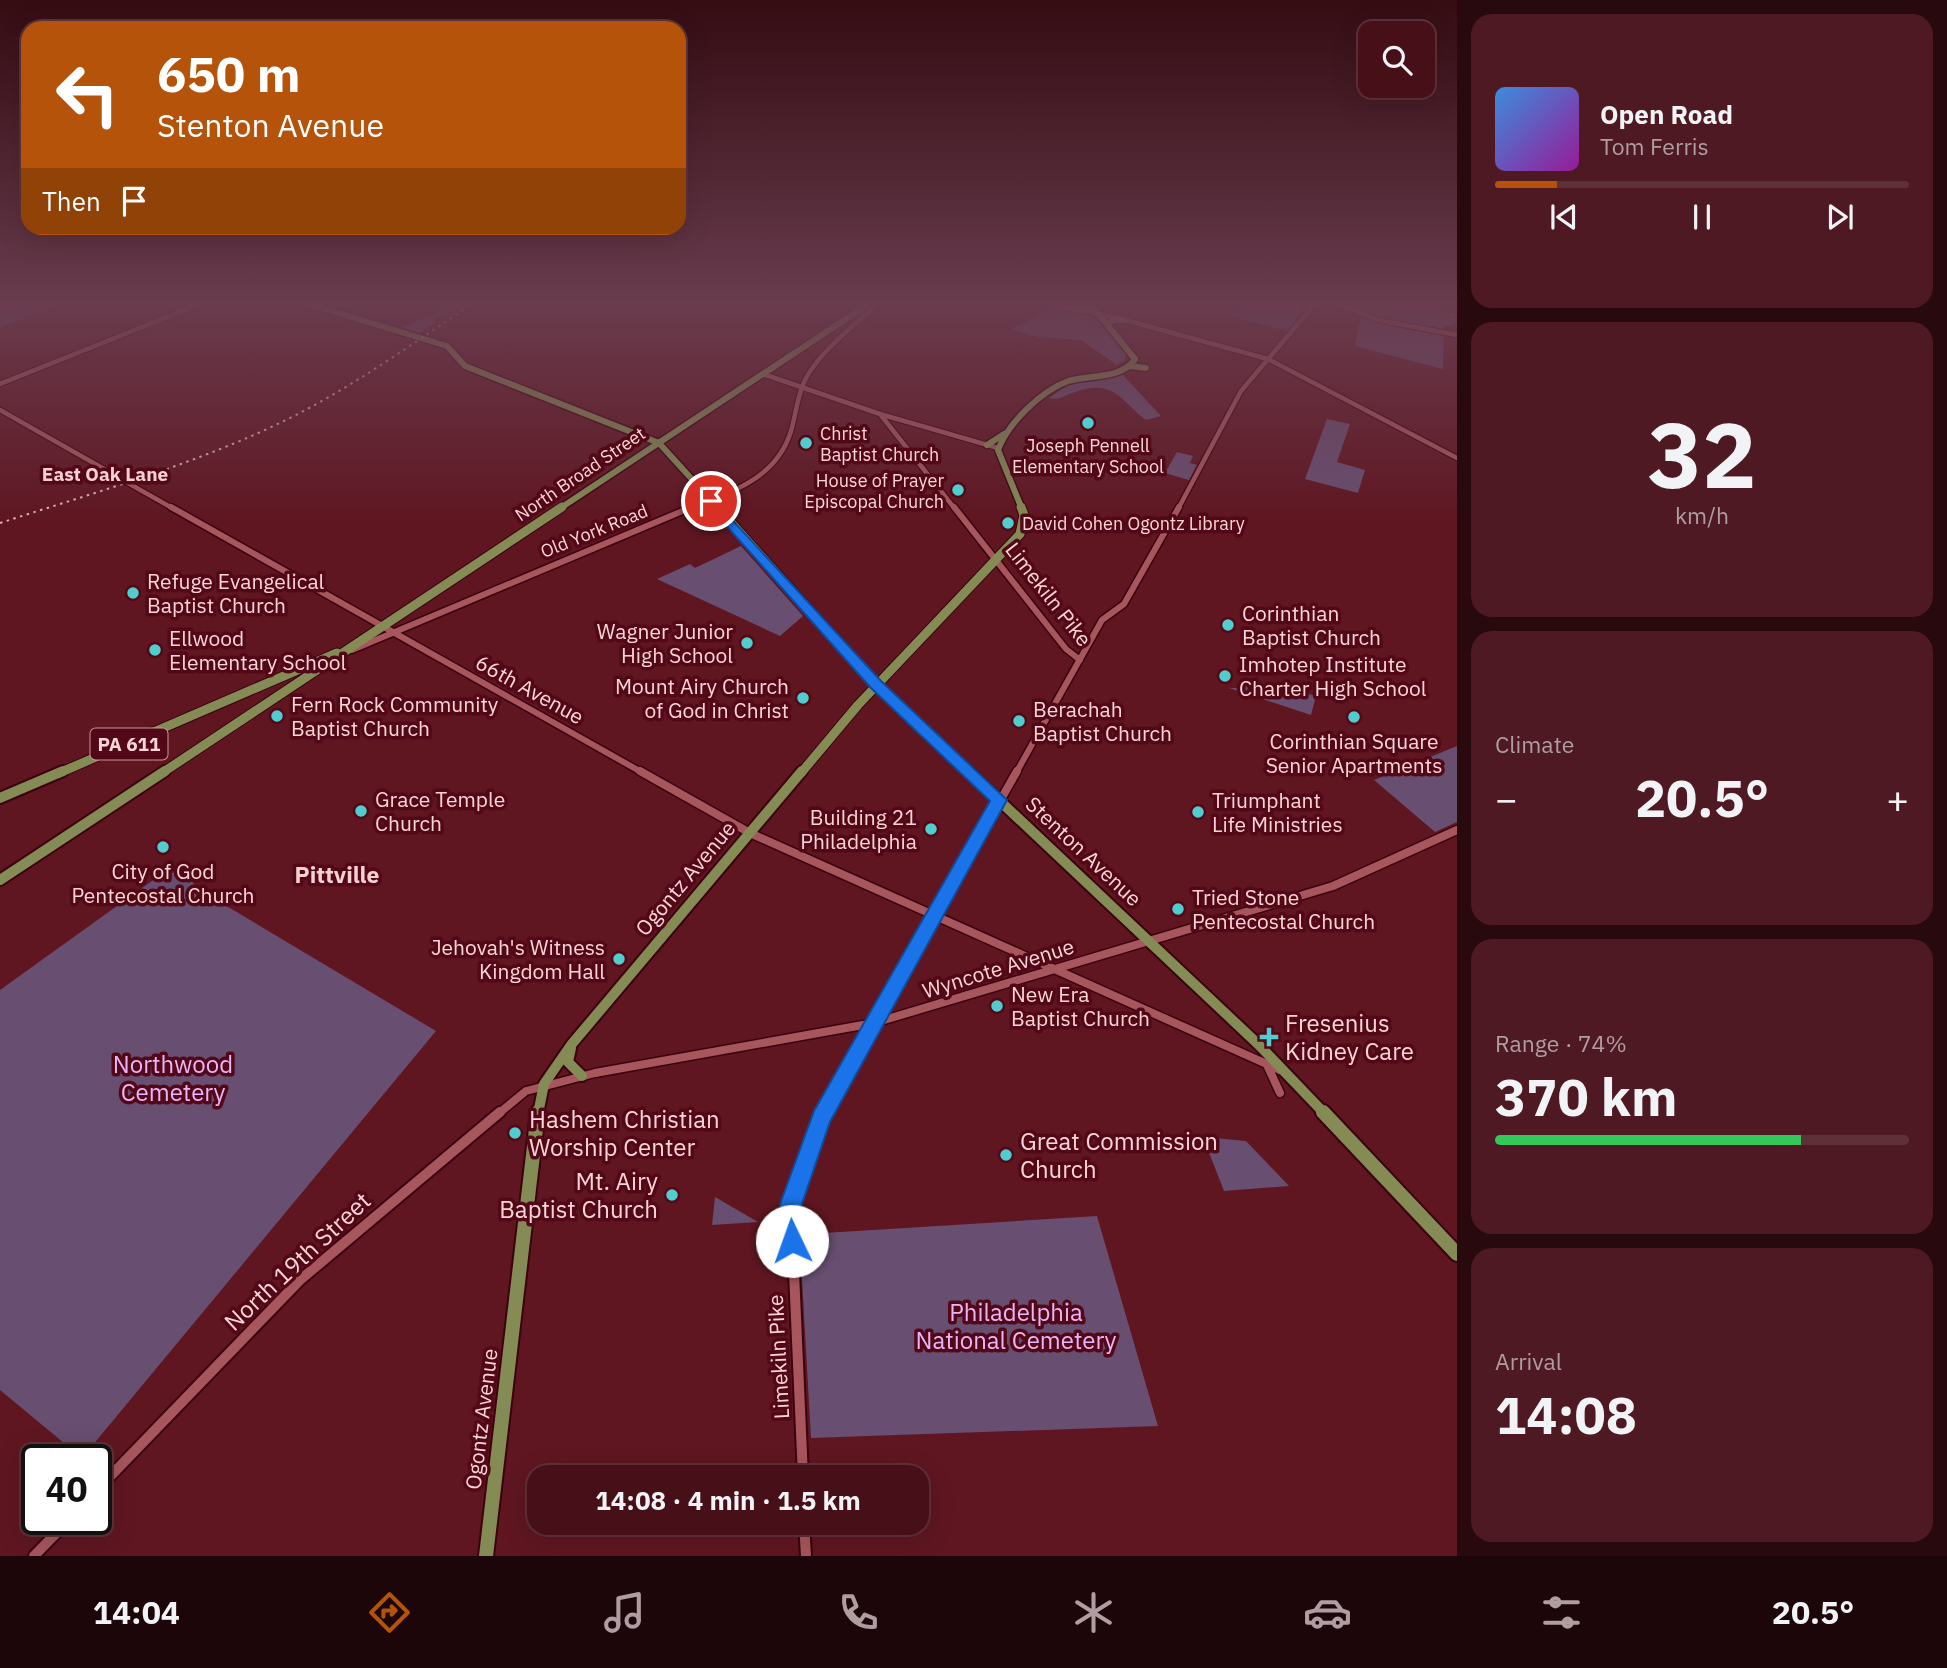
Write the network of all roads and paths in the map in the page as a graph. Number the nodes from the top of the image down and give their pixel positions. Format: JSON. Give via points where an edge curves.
{"nodes":[{"id":1,"x":493,"y":378,"type":"edge"},
{"id":2,"x":758,"y":378,"type":"edge"},
{"id":3,"x":774,"y":378,"type":"edge"},
{"id":4,"x":807,"y":378,"type":"edge"},
{"id":5,"x":1089,"y":378,"type":"edge"},
{"id":6,"x":1252,"y":378,"type":"edge"},
{"id":7,"x":1304,"y":378,"type":"edge"},
{"id":8,"x":802,"y":387,"type":"junction"},
{"id":9,"x":0,"y":410,"type":"edge"},
{"id":10,"x":880,"y":414,"type":"junction"},
{"id":11,"x":1004,"y":434,"type":"junction"},
{"id":12,"x":655,"y":445,"type":"junction"},
{"id":13,"x":987,"y":445,"type":"junction"},
{"id":14,"x":998,"y":448,"type":"junction"},
{"id":15,"x":1457,"y":458,"type":"edge"},
{"id":16,"x":711,"y":501,"type":"junction"},
{"id":17,"x":997,"y":559,"type":"junction"},
{"id":18,"x":383,"y":626,"type":"junction"},
{"id":19,"x":394,"y":632,"type":"junction"},
{"id":20,"x":347,"y":650,"type":"junction"},
{"id":21,"x":1080,"y":660,"type":"junction"},
{"id":22,"x":326,"y":666,"type":"junction"},
{"id":23,"x":316,"y":669,"type":"junction"},
{"id":24,"x":274,"y":682,"type":"junction"},
{"id":25,"x":876,"y":684,"type":"junction"},
{"id":26,"x":281,"y":691,"type":"junction"},
{"id":27,"x":262,"y":706,"type":"junction"},
{"id":28,"x":0,"y":798,"type":"edge"},
{"id":29,"x":999,"y":800,"type":"junction"},
{"id":30,"x":1457,"y":830,"type":"edge"},
{"id":31,"x":750,"y":832,"type":"junction"},
{"id":32,"x":0,"y":880,"type":"edge"},
{"id":33,"x":934,"y":916,"type":"junction"},
{"id":34,"x":1149,"y":941,"type":"junction"},
{"id":35,"x":1053,"y":970,"type":"junction"},
{"id":36,"x":874,"y":1023,"type":"junction"},
{"id":37,"x":1253,"y":1039,"type":"junction"},
{"id":38,"x":571,"y":1045,"type":"junction"},
{"id":39,"x":1248,"y":1055,"type":"junction"},
{"id":40,"x":1267,"y":1064,"type":"junction"},
{"id":41,"x":1287,"y":1073,"type":"junction"},
{"id":42,"x":582,"y":1076,"type":"junction"},
{"id":43,"x":544,"y":1084,"type":"junction"},
{"id":44,"x":1280,"y":1093,"type":"dead end"},
{"id":45,"x":1457,"y":1254,"type":"edge"},
{"id":46,"x":802,"y":1465,"type":"edge"},
{"id":47,"x":112,"y":1474,"type":"edge"},
{"id":48,"x":54,"y":1535,"type":"edge"},
{"id":49,"x":805,"y":1535,"type":"edge"},
{"id":50,"x":34,"y":1556,"type":"edge"},
{"id":51,"x":486,"y":1556,"type":"edge"},
{"id":52,"x":806,"y":1556,"type":"edge"}],
"edges":[{"from":1,"to":12,"type":"main road"},
{"from":2,"to":12,"type":"main road","name":"North Broad Street","number":"PA 611"},
{"from":3,"to":8,"type":"street"},
{"from":4,"to":8,"type":"street","name":"Old York Road"},
{"from":5,"to":11,"type":"main road","via":[[1058,386]]},
{"from":6,"to":21,"type":"street","via":[[1124,604],[1102,620]]},
{"from":7,"to":15,"type":"street"},
{"from":8,"to":10,"type":"street"},
{"from":8,"to":16,"type":"street","name":"Old York Road","via":[[792,428],[773,465],[749,484]]},
{"from":9,"to":18,"type":"street","name":"66th Avenue","bridge":true},
{"from":10,"to":13,"type":"street"},
{"from":10,"to":17,"type":"street","name":"Limekiln Pike"},
{"from":11,"to":13,"type":"main road"},
{"from":11,"to":14,"type":"main road"},
{"from":12,"to":16,"type":"main road","name":"Stenton Avenue","via":[[674,459]]},
{"from":12,"to":18,"type":"main road","name":"North Broad Street","number":"PA 611"},
{"from":13,"to":14,"type":"street"},
{"from":14,"to":17,"type":"main road","name":"Ogontz Avenue","via":[[1024,517],[1020,534]]},
{"from":16,"to":19,"type":"street","name":"Old York Road"},
{"from":16,"to":25,"type":"main road","name":"Stenton Avenue"},
{"from":17,"to":21,"type":"street","name":"Limekiln Pike","via":[[1066,649]]},
{"from":17,"to":25,"type":"main road","name":"Ogontz Avenue"},
{"from":18,"to":19,"type":"street","name":"66th Avenue"},
{"from":18,"to":20,"type":"main road","name":"North Broad Street","number":"PA 611"},
{"from":19,"to":20,"type":"street","name":"Old York Road"},
{"from":19,"to":31,"type":"street","name":"66th Avenue"},
{"from":20,"to":22,"type":"main road","name":"North Broad Street","number":"PA 611"},
{"from":20,"to":23,"type":"main road","name":"North Broad Street"},
{"from":20,"to":24,"type":"main road","name":"Old York Road","number":"PA 611"},
{"from":21,"to":29,"type":"street","name":"Limekiln Pike"},
{"from":22,"to":23,"type":"main road","name":"Old York Road","number":"PA 611"},
{"from":22,"to":27,"type":"main road","name":"North Broad Street"},
{"from":23,"to":24,"type":"main road","name":"Old York Road","number":"PA 611"},
{"from":23,"to":26,"type":"main road","name":"North Broad Street"},
{"from":24,"to":26,"type":"main road"},
{"from":24,"to":28,"type":"main road","name":"Old York Road","number":"PA 611"},
{"from":25,"to":29,"type":"main road","name":"Stenton Avenue"},
{"from":25,"to":31,"type":"main road","name":"Ogontz Avenue"},
{"from":26,"to":27,"type":"main road","name":"North Broad Street"},
{"from":27,"to":32,"type":"main road","name":"North Broad Street"},
{"from":29,"to":33,"type":"street","name":"Limekiln Pike"},
{"from":29,"to":34,"type":"main road","name":"Stenton Avenue"},
{"from":30,"to":34,"type":"street","name":"Wyncote Avenue","via":[[1333,886]]},
{"from":31,"to":33,"type":"street","name":"66th Avenue"},
{"from":31,"to":38,"type":"main road","name":"Ogontz Avenue"},
{"from":33,"to":35,"type":"street","name":"66th Avenue"},
{"from":33,"to":36,"type":"street","name":"Limekiln Pike"},
{"from":34,"to":35,"type":"street","name":"Wyncote Avenue"},
{"from":34,"to":37,"type":"main road","name":"Stenton Avenue"},
{"from":35,"to":36,"type":"street","name":"Wyncote Avenue"},
{"from":35,"to":39,"type":"street","name":"66th Avenue"},
{"from":36,"to":42,"type":"street","name":"Wyncote Avenue"},
{"from":36,"to":46,"type":"street","name":"Limekiln Pike","via":[[821,1118],[791,1204]]},
{"from":37,"to":39,"type":"street","via":[[1252,1054]]},
{"from":37,"to":41,"type":"main road","name":"Stenton Avenue"},
{"from":38,"to":42,"type":"main road","via":[[568,1062]]},
{"from":38,"to":43,"type":"main road","name":"Ogontz Avenue"},
{"from":39,"to":40,"type":"street","name":"66th Avenue"},
{"from":40,"to":41,"type":"street","name":"66th Avenue"},
{"from":40,"to":44,"type":"street"},
{"from":41,"to":45,"type":"main road","name":"Stenton Avenue"},
{"from":42,"to":43,"type":"street","name":"Wyncote Avenue"},
{"from":43,"to":47,"type":"street","name":"North 19th Street","via":[[503,1109],[300,1280]]},
{"from":43,"to":51,"type":"main road","name":"Ogontz Avenue","via":[[534,1133]]},
{"from":48,"to":50,"type":"street"},
{"from":49,"to":52,"type":"street"}]}
